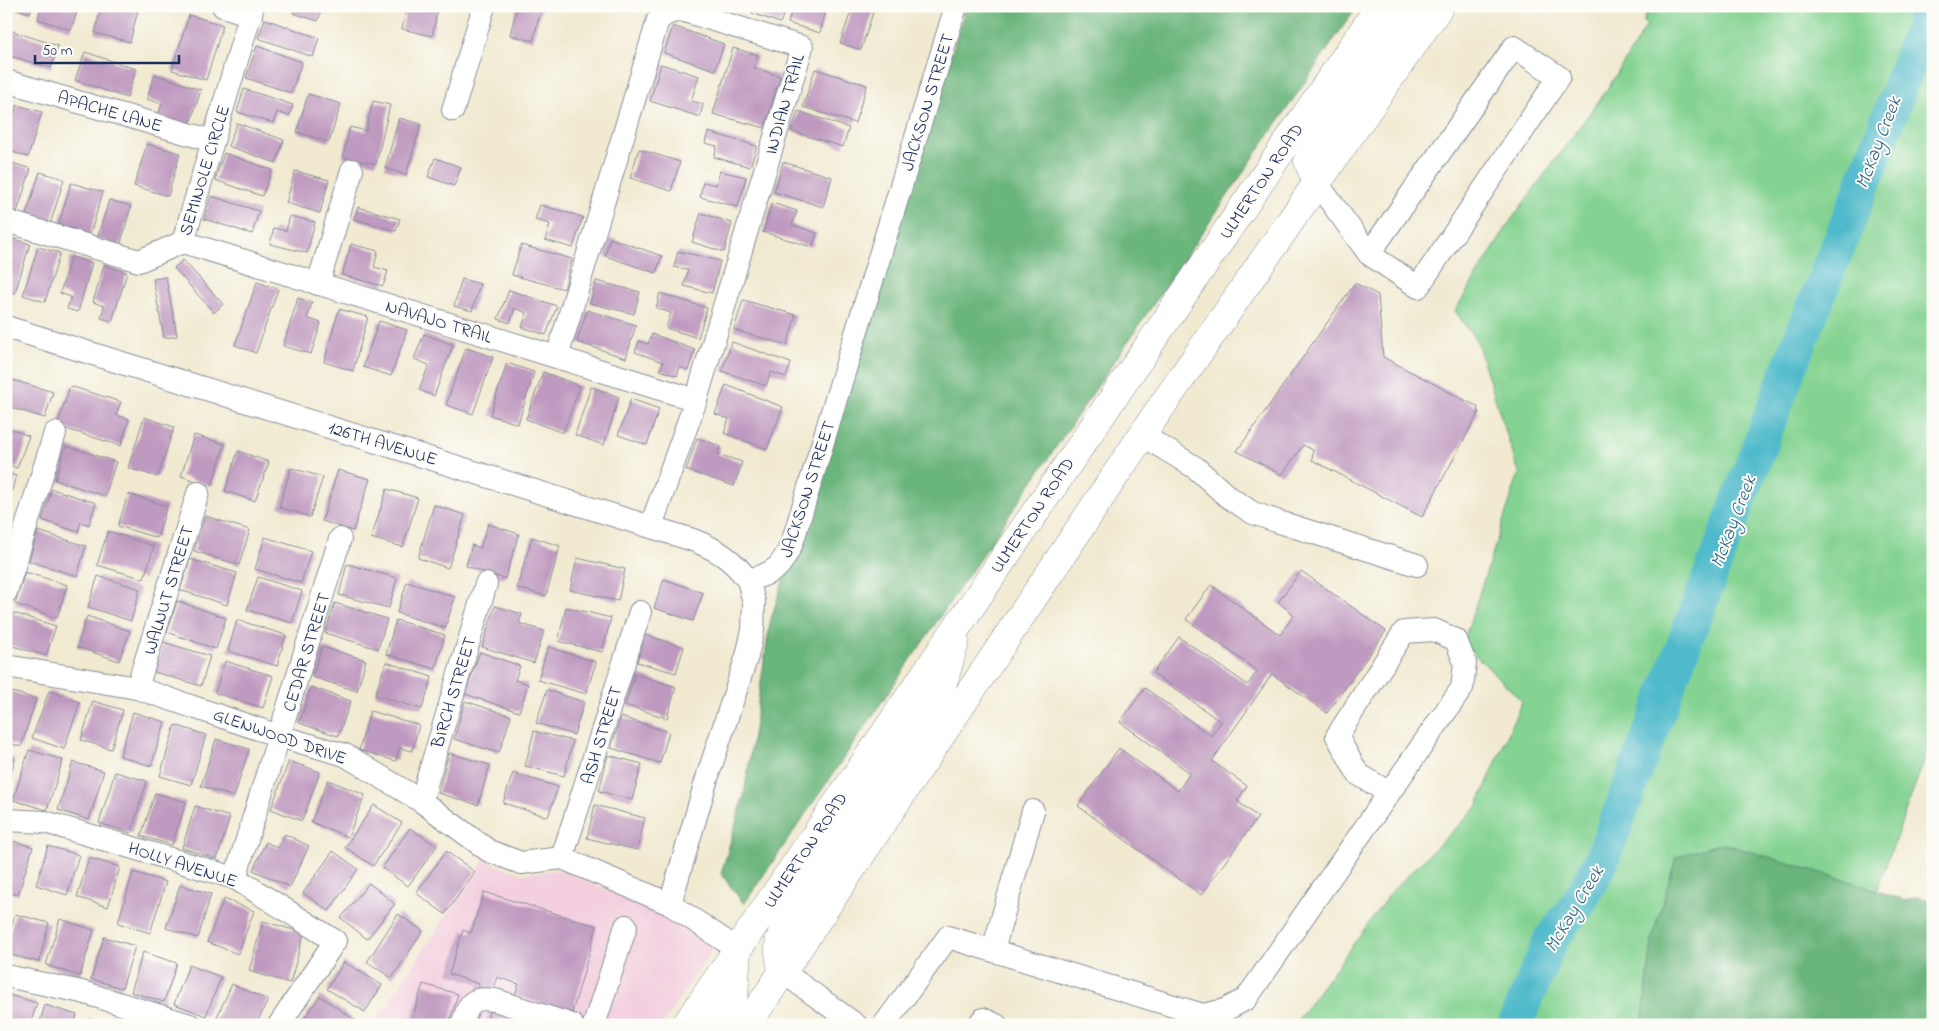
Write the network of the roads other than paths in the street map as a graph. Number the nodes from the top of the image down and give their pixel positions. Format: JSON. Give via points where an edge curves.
{"nodes":[{"id":1,"x":223,"y":6,"type":"edge"},
{"id":2,"x":484,"y":6,"type":"edge"},
{"id":3,"x":956,"y":6,"type":"edge"},
{"id":4,"x":1380,"y":6,"type":"edge"},
{"id":5,"x":1408,"y":6,"type":"edge"},
{"id":6,"x":1440,"y":6,"type":"edge"},
{"id":7,"x":252,"y":10,"type":"edge"},
{"id":8,"x":6,"y":81,"type":"edge"},
{"id":9,"x":453,"y":110,"type":"dead end"},
{"id":10,"x":213,"y":142,"type":"junction"},
{"id":11,"x":352,"y":170,"type":"dead end"},
{"id":12,"x":1317,"y":183,"type":"junction"},
{"id":13,"x":6,"y":221,"type":"edge"},
{"id":14,"x":183,"y":242,"type":"junction"},
{"id":15,"x":1369,"y":254,"type":"junction"},
{"id":16,"x":318,"y":284,"type":"junction"},
{"id":17,"x":6,"y":327,"type":"edge"},
{"id":18,"x":557,"y":357,"type":"junction"},
{"id":19,"x":696,"y":400,"type":"junction"},
{"id":20,"x":54,"y":434,"type":"dead end"},
{"id":21,"x":1142,"y":435,"type":"junction"},
{"id":22,"x":198,"y":493,"type":"dead end"},
{"id":23,"x":652,"y":526,"type":"junction"},
{"id":24,"x":340,"y":540,"type":"dead end"},
{"id":25,"x":1417,"y":565,"type":"dead end"},
{"id":26,"x":748,"y":580,"type":"junction"},
{"id":27,"x":486,"y":584,"type":"dead end"},
{"id":28,"x":6,"y":592,"type":"edge"},
{"id":29,"x":640,"y":612,"type":"dead end"},
{"id":30,"x":961,"y":619,"type":"junction"},
{"id":31,"x":6,"y":666,"type":"edge"},
{"id":32,"x":137,"y":688,"type":"junction"},
{"id":33,"x":280,"y":736,"type":"junction"},
{"id":34,"x":1389,"y":793,"type":"junction"},
{"id":35,"x":421,"y":801,"type":"junction"},
{"id":36,"x":1033,"y":811,"type":"dead end"},
{"id":37,"x":6,"y":820,"type":"edge"},
{"id":38,"x":562,"y":858,"type":"junction"},
{"id":39,"x":235,"y":878,"type":"junction"},
{"id":40,"x":670,"y":904,"type":"junction"},
{"id":41,"x":626,"y":926,"type":"dead end"},
{"id":42,"x":737,"y":949,"type":"junction"},
{"id":43,"x":993,"y":950,"type":"junction"},
{"id":44,"x":783,"y":972,"type":"junction"},
{"id":45,"x":6,"y":976,"type":"edge"},
{"id":46,"x":190,"y":1025,"type":"edge"},
{"id":47,"x":278,"y":1025,"type":"edge"},
{"id":48,"x":462,"y":1025,"type":"edge"},
{"id":49,"x":572,"y":1025,"type":"edge"},
{"id":50,"x":594,"y":1025,"type":"edge"},
{"id":51,"x":686,"y":1025,"type":"edge"},
{"id":52,"x":714,"y":1025,"type":"edge"},
{"id":53,"x":747,"y":1025,"type":"edge"},
{"id":54,"x":856,"y":1025,"type":"edge"},
{"id":55,"x":884,"y":1025,"type":"edge"},
{"id":56,"x":979,"y":1025,"type":"edge"},
{"id":57,"x":996,"y":1025,"type":"edge"}],
"edges":[{"from":1,"to":7,"type":"street"},
{"from":2,"to":9,"type":"street"},
{"from":3,"to":26,"type":"street","name":"JACKSON STREET","via":[[792,543],[782,564],[765,576]]},
{"from":4,"to":30,"type":"main road","name":"ULMERTON ROAD"},
{"from":5,"to":12,"type":"main road","via":[[1308,161]]},
{"from":6,"to":12,"type":"main road"},
{"from":7,"to":10,"type":"street","name":"SEMINOLE CIRCLE"},
{"from":8,"to":10,"type":"street","name":"APACHE LANE"},
{"from":10,"to":14,"type":"street","name":"SEMINOLE CIRCLE"},
{"from":11,"to":16,"type":"street"},
{"from":12,"to":15,"type":"street"},
{"from":12,"to":21,"type":"main road"},
{"from":13,"to":14,"type":"street","name":"SEMINOLE CIRCLE","via":[[139,261]]},
{"from":14,"to":16,"type":"street","name":"NAVAJO TRAIL"},
{"from":15,"to":15,"type":"street","via":[[1418,287],[1559,77],[1514,47]]},
{"from":16,"to":18,"type":"street","name":"NAVAJO TRAIL"},
{"from":17,"to":23,"type":"street","name":"126TH AVENUE"},
{"from":18,"to":19,"type":"street","name":"NAVAJO TRAIL"},
{"from":18,"to":19,"type":"street","name":"INDIAN TRAIL","via":[[658,20],[681,10],[802,47]]},
{"from":19,"to":23,"type":"street","name":"INDIAN TRAIL"},
{"from":20,"to":28,"type":"street"},
{"from":21,"to":25,"type":"street","via":[[1196,468],[1227,496],[1253,513]]},
{"from":21,"to":44,"type":"main road"},
{"from":22,"to":32,"type":"street","name":"WALNUT STREET"},
{"from":23,"to":26,"type":"street","name":"126TH AVENUE","via":[[716,549]]},
{"from":24,"to":33,"type":"street","name":"CEDAR STREET"},
{"from":26,"to":40,"type":"street","via":[[754,602],[753,630],[747,656]]},
{"from":27,"to":35,"type":"street","name":"BIRCH STREET"},
{"from":29,"to":38,"type":"street","name":"ASH STREET"},
{"from":30,"to":42,"type":"main road","name":"ULMERTON ROAD"},
{"from":30,"to":44,"type":"main road","via":[[938,700],[786,923],[780,936],[778,954]]},
{"from":31,"to":32,"type":"street","name":"GLENWOOD DRIVE"},
{"from":32,"to":33,"type":"street","name":"GLENWOOD DRIVE"},
{"from":33,"to":35,"type":"street","name":"GLENWOOD DRIVE","via":[[345,755]]},
{"from":33,"to":39,"type":"street","name":"CEDAR STREET"},
{"from":34,"to":34,"type":"street","via":[[1462,688],[1465,663],[1456,640],[1434,630],[1404,632],[1337,736],[1358,774]]},
{"from":34,"to":43,"type":"street","via":[[1246,999],[1225,1010],[1203,1015]]},
{"from":35,"to":38,"type":"street","name":"GLENWOOD DRIVE","via":[[490,851],[521,862]]},
{"from":36,"to":43,"type":"street"},
{"from":37,"to":39,"type":"street","name":"HOLLY AVENUE","via":[[45,822]]},
{"from":38,"to":40,"type":"street","name":"GLENWOOD DRIVE"},
{"from":39,"to":47,"type":"street","name":"HOLLY AVENUE","via":[[335,941]]},
{"from":40,"to":42,"type":"street"},
{"from":41,"to":50,"type":"street"},
{"from":42,"to":51,"type":"main road","name":"ULMERTON ROAD"},
{"from":42,"to":52,"type":"main road","via":[[734,995]]},
{"from":43,"to":55,"type":"street","via":[[948,937]]},
{"from":44,"to":53,"type":"main road"},
{"from":44,"to":54,"type":"street"},
{"from":45,"to":46,"type":"street","via":[[82,992]]},
{"from":48,"to":49,"type":"street","via":[[469,1005],[483,999]]},
{"from":56,"to":57,"type":"street","via":[[983,1018]]}]}
